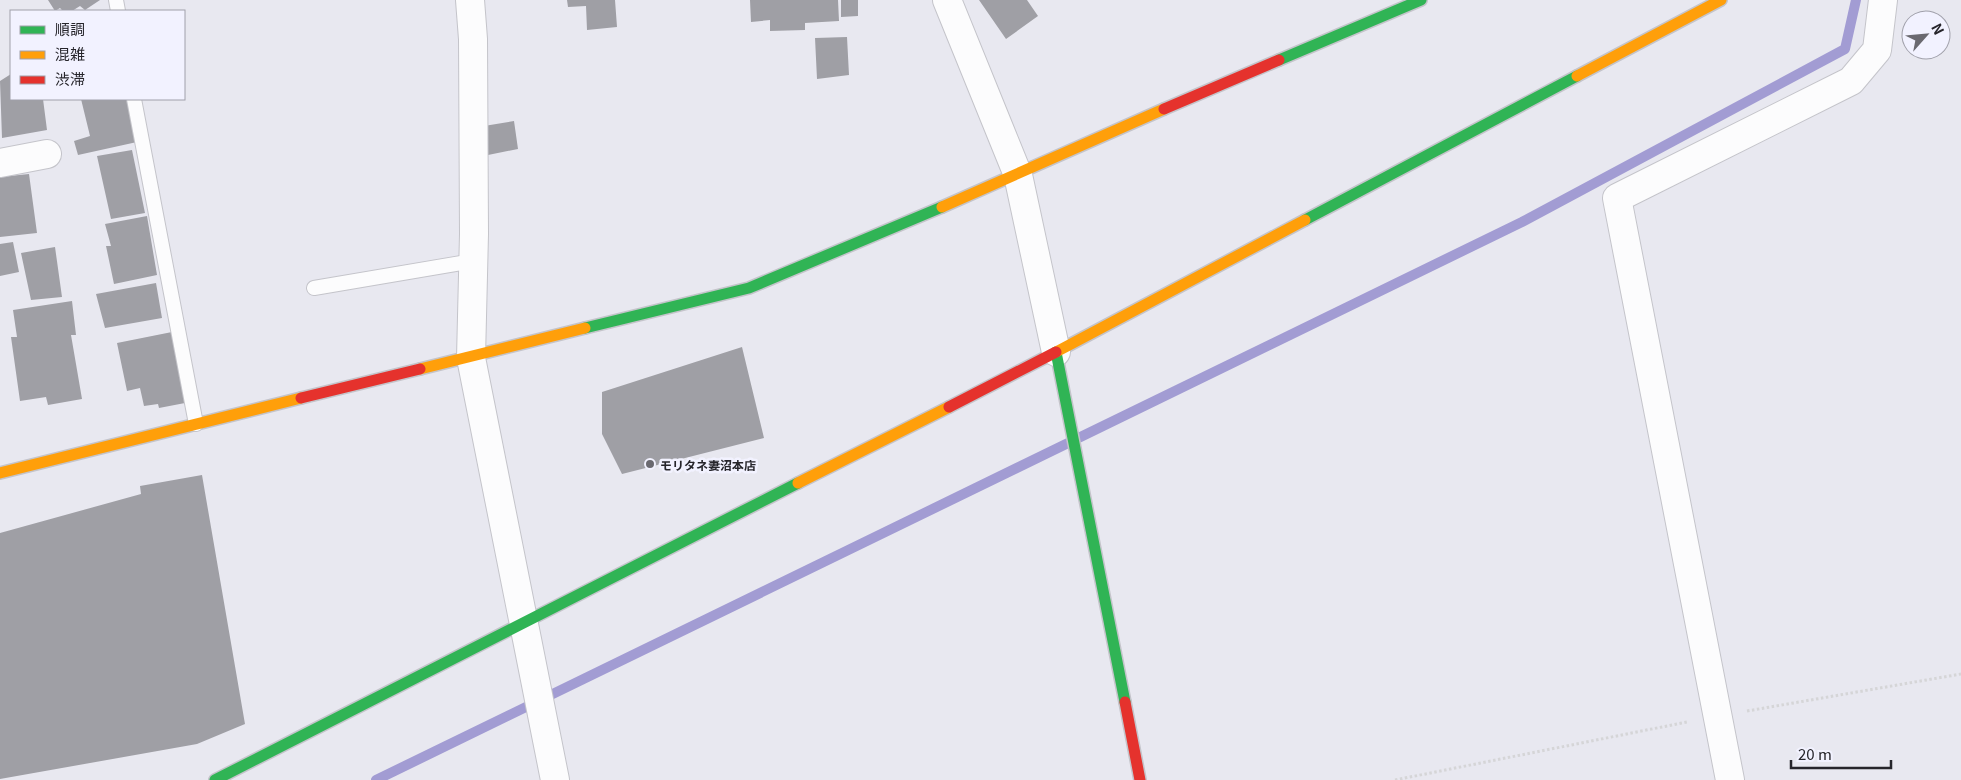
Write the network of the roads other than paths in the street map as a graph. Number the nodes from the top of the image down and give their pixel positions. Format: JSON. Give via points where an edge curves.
{"nodes":[{"id":1,"x":470,"y":0,"type":"edge"},
{"id":2,"x":947,"y":0,"type":"edge"},
{"id":3,"x":1421,"y":0,"type":"edge"},
{"id":4,"x":1721,"y":0,"type":"edge"},
{"id":5,"x":1884,"y":0,"type":"edge"},
{"id":6,"x":134,"y":100,"type":"edge"},
{"id":7,"x":47,"y":154,"type":"dead end"},
{"id":8,"x":0,"y":163,"type":"edge"},
{"id":9,"x":1018,"y":175,"type":"junction"},
{"id":10,"x":473,"y":261,"type":"junction"},
{"id":11,"x":314,"y":288,"type":"dead end"},
{"id":12,"x":1056,"y":352,"type":"junction"},
{"id":13,"x":471,"y":358,"type":"junction"},
{"id":14,"x":196,"y":424,"type":"junction"},
{"id":15,"x":0,"y":473,"type":"edge"},
{"id":16,"x":525,"y":622,"type":"junction"},
{"id":17,"x":215,"y":780,"type":"edge"},
{"id":18,"x":555,"y":780,"type":"edge"},
{"id":19,"x":1140,"y":780,"type":"edge"},
{"id":20,"x":1730,"y":780,"type":"edge"}],
"edges":[{"from":1,"to":10,"type":"street"},
{"from":2,"to":9,"type":"street"},
{"from":3,"to":9,"type":"street"},
{"from":4,"to":12,"type":"street"},
{"from":5,"to":20,"type":"street","via":[[1877,50],[1850,80],[1617,198]]},
{"from":6,"to":14,"type":"lane"},
{"from":7,"to":8,"type":"street"},
{"from":9,"to":12,"type":"street"},
{"from":9,"to":13,"type":"street","via":[[749,288]]},
{"from":10,"to":11,"type":"lane"},
{"from":10,"to":13,"type":"street"},
{"from":12,"to":16,"type":"street"},
{"from":12,"to":19,"type":"street"},
{"from":13,"to":14,"type":"street"},
{"from":13,"to":16,"type":"street"},
{"from":14,"to":15,"type":"street"},
{"from":16,"to":17,"type":"street"},
{"from":16,"to":18,"type":"street"}]}
